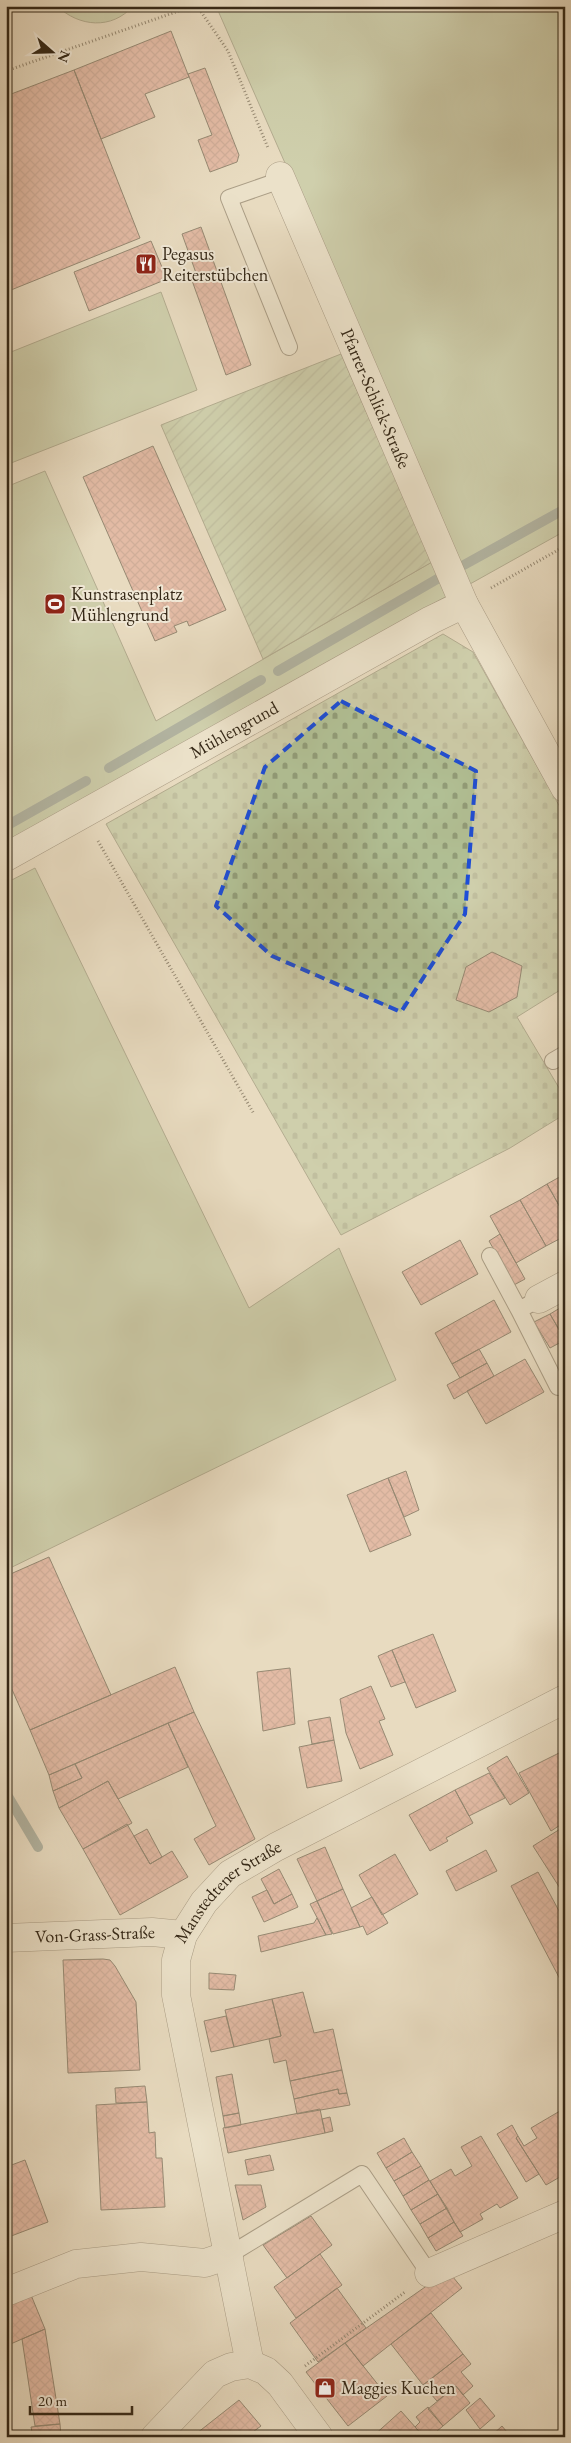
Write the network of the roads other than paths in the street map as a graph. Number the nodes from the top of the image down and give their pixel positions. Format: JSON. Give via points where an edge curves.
{"nodes":[{"id":1,"x":281,"y":178,"type":"joint"},
{"id":2,"x":288,"y":347,"type":"dead end"},
{"id":3,"x":464,"y":604,"type":"junction"},
{"id":4,"x":565,"y":788,"type":"edge"},
{"id":5,"x":6,"y":856,"type":"edge"},
{"id":6,"x":490,"y":1256,"type":"dead end"},
{"id":7,"x":565,"y":1285,"type":"edge"},
{"id":8,"x":529,"y":1304,"type":"junction"},
{"id":9,"x":558,"y":1387,"type":"dead end"},
{"id":10,"x":565,"y":1700,"type":"edge"},
{"id":11,"x":184,"y":1935,"type":"junction"},
{"id":12,"x":6,"y":1938,"type":"edge"},
{"id":13,"x":565,"y":2214,"type":"edge"},
{"id":14,"x":229,"y":2256,"type":"junction"},
{"id":15,"x":429,"y":2274,"type":"joint"},
{"id":16,"x":6,"y":2292,"type":"edge"},
{"id":17,"x":250,"y":2364,"type":"junction"},
{"id":18,"x":155,"y":2437,"type":"edge"},
{"id":19,"x":319,"y":2437,"type":"edge"}],
"edges":[{"from":1,"to":2,"type":"lane","via":[[229,198]]},
{"from":1,"to":3,"type":"street","name":"Pfarrer-Schlick-Straße"},
{"from":3,"to":4,"type":"street","name":"Pfarrer-Schlick-Straße"},
{"from":3,"to":5,"type":"street","name":"Mühlengrund"},
{"from":6,"to":8,"type":"lane"},
{"from":7,"to":8,"type":"street"},
{"from":8,"to":9,"type":"lane"},
{"from":10,"to":11,"type":"street","name":"Manstedtener Straße","via":[[276,1847],[230,1874],[204,1902]]},
{"from":11,"to":12,"type":"street","name":"Von-Grass-Straße","via":[[152,1932]]},
{"from":11,"to":14,"type":"street","name":"Manstedtener Straße","via":[[176,1960],[176,1995]]},
{"from":13,"to":15,"type":"street"},
{"from":14,"to":15,"type":"lane","via":[[362,2174]]},
{"from":14,"to":16,"type":"street","via":[[205,2263],[141,2257],[76,2264]]},
{"from":14,"to":17,"type":"street","name":"Manstedtener Straße"},
{"from":17,"to":18,"type":"street","via":[[215,2374]]},
{"from":17,"to":19,"type":"street","via":[[266,2370],[280,2384]]}]}
